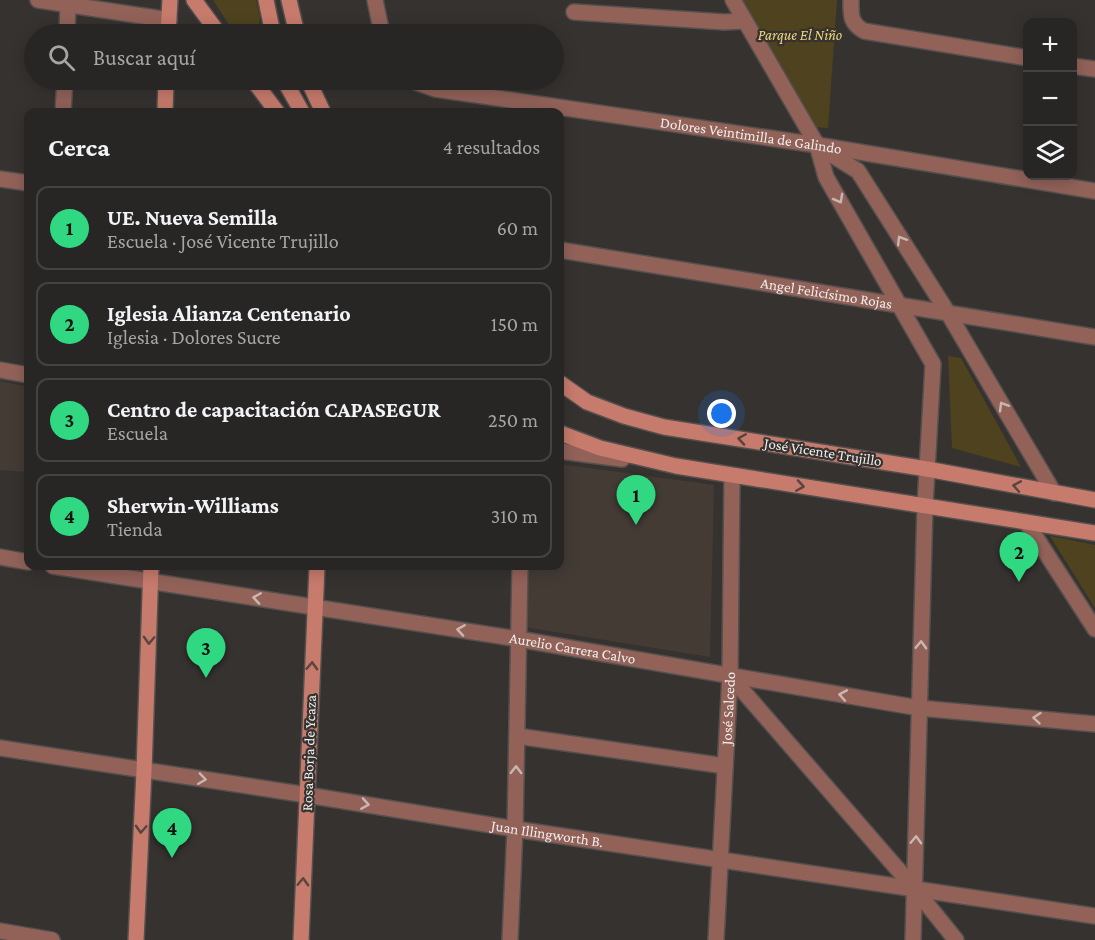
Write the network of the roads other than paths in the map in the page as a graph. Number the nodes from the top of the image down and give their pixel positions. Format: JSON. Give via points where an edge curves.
{"nodes":[{"id":1,"x":38,"y":0,"type":"edge"},
{"id":2,"x":170,"y":0,"type":"edge"},
{"id":3,"x":194,"y":0,"type":"edge"},
{"id":4,"x":266,"y":0,"type":"edge"},
{"id":5,"x":289,"y":0,"type":"edge"},
{"id":6,"x":375,"y":0,"type":"edge"},
{"id":7,"x":733,"y":0,"type":"edge"},
{"id":8,"x":851,"y":0,"type":"edge"},
{"id":9,"x":68,"y":4,"type":"junction"},
{"id":10,"x":574,"y":12,"type":"dead end"},
{"id":11,"x":745,"y":21,"type":"junction"},
{"id":12,"x":67,"y":24,"type":"edge"},
{"id":13,"x":155,"y":24,"type":"edge"},
{"id":14,"x":168,"y":24,"type":"edge"},
{"id":15,"x":212,"y":24,"type":"edge"},
{"id":16,"x":271,"y":24,"type":"edge"},
{"id":17,"x":295,"y":24,"type":"edge"},
{"id":18,"x":380,"y":24,"type":"edge"},
{"id":19,"x":1023,"y":57,"type":"edge"},
{"id":20,"x":1077,"y":67,"type":"edge"},
{"id":21,"x":1095,"y":69,"type":"edge"},
{"id":22,"x":64,"y":90,"type":"edge"},
{"id":23,"x":166,"y":90,"type":"edge"},
{"id":24,"x":260,"y":90,"type":"edge"},
{"id":25,"x":290,"y":90,"type":"edge"},
{"id":26,"x":313,"y":90,"type":"edge"},
{"id":27,"x":442,"y":90,"type":"edge"},
{"id":28,"x":63,"y":108,"type":"edge"},
{"id":29,"x":165,"y":108,"type":"edge"},
{"id":30,"x":274,"y":108,"type":"edge"},
{"id":31,"x":300,"y":108,"type":"edge"},
{"id":32,"x":321,"y":108,"type":"edge"},
{"id":33,"x":817,"y":145,"type":"junction"},
{"id":34,"x":0,"y":179,"type":"edge"},
{"id":35,"x":24,"y":182,"type":"edge"},
{"id":36,"x":1095,"y":190,"type":"edge"},
{"id":37,"x":564,"y":251,"type":"edge"},
{"id":38,"x":898,"y":306,"type":"junction"},
{"id":39,"x":948,"y":313,"type":"junction"},
{"id":40,"x":1095,"y":337,"type":"edge"},
{"id":41,"x":0,"y":370,"type":"edge"},
{"id":42,"x":24,"y":374,"type":"edge"},
{"id":43,"x":564,"y":385,"type":"edge"},
{"id":44,"x":564,"y":434,"type":"edge"},
{"id":45,"x":564,"y":452,"type":"edge"},
{"id":46,"x":676,"y":466,"type":"junction"},
{"id":47,"x":927,"y":469,"type":"junction"},
{"id":48,"x":732,"y":476,"type":"junction"},
{"id":49,"x":1054,"y":492,"type":"junction"},
{"id":50,"x":1095,"y":500,"type":"edge"},
{"id":51,"x":925,"y":506,"type":"junction"},
{"id":52,"x":1026,"y":522,"type":"junction"},
{"id":53,"x":1095,"y":533,"type":"edge"},
{"id":54,"x":0,"y":557,"type":"edge"},
{"id":55,"x":24,"y":561,"type":"edge"},
{"id":56,"x":109,"y":570,"type":"edge"},
{"id":57,"x":316,"y":570,"type":"edge"},
{"id":58,"x":520,"y":570,"type":"edge"},
{"id":59,"x":151,"y":573,"type":"edge"},
{"id":60,"x":315,"y":608,"type":"junction"},
{"id":61,"x":1095,"y":629,"type":"edge"},
{"id":62,"x":519,"y":639,"type":"junction"},
{"id":63,"x":730,"y":676,"type":"junction"},
{"id":64,"x":919,"y":708,"type":"junction"},
{"id":65,"x":1095,"y":723,"type":"edge"},
{"id":66,"x":517,"y":736,"type":"junction"},
{"id":67,"x":0,"y":748,"type":"edge"},
{"id":68,"x":726,"y":766,"type":"junction"},
{"id":69,"x":144,"y":771,"type":"junction"},
{"id":70,"x":307,"y":795,"type":"junction"},
{"id":71,"x":515,"y":829,"type":"junction"},
{"id":72,"x":720,"y":860,"type":"junction"},
{"id":73,"x":914,"y":888,"type":"junction"},
{"id":74,"x":1095,"y":916,"type":"edge"},
{"id":75,"x":0,"y":931,"type":"edge"},
{"id":76,"x":52,"y":940,"type":"edge"},
{"id":77,"x":136,"y":940,"type":"edge"},
{"id":78,"x":301,"y":940,"type":"edge"},
{"id":79,"x":510,"y":940,"type":"edge"},
{"id":80,"x":716,"y":940,"type":"edge"},
{"id":81,"x":913,"y":940,"type":"edge"},
{"id":82,"x":956,"y":940,"type":"edge"}],
"edges":[{"from":1,"to":9,"type":"street"},
{"from":2,"to":14,"type":"main road"},
{"from":3,"to":15,"type":"main road"},
{"from":4,"to":16,"type":"main road"},
{"from":5,"to":17,"type":"main road"},
{"from":6,"to":18,"type":"street"},
{"from":7,"to":11,"type":"street"},
{"from":8,"to":19,"type":"street","via":[[852,20],[864,31]]},
{"from":9,"to":12,"type":"street"},
{"from":9,"to":13,"type":"street"},
{"from":10,"to":11,"type":"street"},
{"from":11,"to":33,"type":"street"},
{"from":20,"to":21,"type":"street"},
{"from":22,"to":28,"type":"street"},
{"from":23,"to":29,"type":"main road"},
{"from":24,"to":30,"type":"main road"},
{"from":25,"to":31,"type":"main road"},
{"from":26,"to":32,"type":"main road"},
{"from":27,"to":33,"type":"street","name":"Dolores Veintimilla de Galindo"},
{"from":33,"to":36,"type":"street","name":"Dolores Veintimilla de Galindo"},
{"from":33,"to":38,"type":"street","one_way":true,"via":[[826,177]]},
{"from":39,"to":33,"type":"street","one_way":true,"via":[[858,171]]},
{"from":34,"to":35,"type":"street"},
{"from":37,"to":38,"type":"street","name":"Angel Felicísimo Rojas"},
{"from":38,"to":39,"type":"street","name":"Angel Felicísimo Rojas"},
{"from":38,"to":47,"type":"street","via":[[933,364]]},
{"from":39,"to":40,"type":"street","name":"Angel Felicísimo Rojas"},
{"from":49,"to":39,"type":"street","one_way":true},
{"from":41,"to":42,"type":"street"},
{"from":47,"to":43,"type":"main road","name":"José Vicente Trujillo","one_way":true,"via":[[664,427],[587,402]]},
{"from":44,"to":46,"type":"main road","via":[[600,448]]},
{"from":45,"to":46,"type":"street"},
{"from":46,"to":48,"type":"main road"},
{"from":49,"to":47,"type":"main road","name":"José Vicente Trujillo","one_way":true},
{"from":47,"to":51,"type":"street"},
{"from":48,"to":51,"type":"main road","one_way":true},
{"from":48,"to":63,"type":"street","name":"José Salcedo"},
{"from":49,"to":50,"type":"main road","name":"José Vicente Trujillo"},
{"from":51,"to":52,"type":"main road"},
{"from":64,"to":51,"type":"street","one_way":true},
{"from":52,"to":53,"type":"main road"},
{"from":52,"to":61,"type":"street"},
{"from":54,"to":55,"type":"street"},
{"from":56,"to":59,"type":"street","name":"Aurelio Carrera Calvo"},
{"from":57,"to":60,"type":"main road","name":"Rosa Borja de Ycaza"},
{"from":58,"to":62,"type":"street"},
{"from":60,"to":59,"type":"street","name":"Aurelio Carrera Calvo","one_way":true},
{"from":59,"to":69,"type":"main road","one_way":true},
{"from":62,"to":60,"type":"street","name":"Aurelio Carrera Calvo","one_way":true},
{"from":70,"to":60,"type":"main road","name":"Rosa Borja de Ycaza","one_way":true},
{"from":62,"to":63,"type":"street","name":"Aurelio Carrera Calvo"},
{"from":62,"to":66,"type":"street"},
{"from":64,"to":63,"type":"street","name":"Aurelio Carrera Calvo","one_way":true},
{"from":63,"to":68,"type":"street","name":"José Salcedo"},
{"from":63,"to":73,"type":"street"},
{"from":65,"to":64,"type":"street","name":"Aurelio Carrera Calvo","one_way":true},
{"from":73,"to":64,"type":"street","one_way":true},
{"from":66,"to":68,"type":"street"},
{"from":71,"to":66,"type":"street","one_way":true},
{"from":67,"to":69,"type":"street","name":"Juan Illingworth B."},
{"from":68,"to":72,"type":"street","name":"José Salcedo"},
{"from":69,"to":70,"type":"street","name":"Juan Illingworth B.","one_way":true},
{"from":69,"to":77,"type":"main road","one_way":true},
{"from":70,"to":71,"type":"street","name":"Juan Illingworth B.","one_way":true},
{"from":78,"to":70,"type":"main road","name":"Rosa Borja de Ycaza","one_way":true},
{"from":71,"to":72,"type":"street","name":"Juan Illingworth B."},
{"from":71,"to":79,"type":"street"},
{"from":72,"to":73,"type":"street","name":"Juan Illingworth B."},
{"from":72,"to":80,"type":"street","name":"José Salcedo"},
{"from":73,"to":74,"type":"street","name":"Juan Illingworth B."},
{"from":73,"to":81,"type":"street"},
{"from":73,"to":82,"type":"street"},
{"from":75,"to":76,"type":"street"}]}
